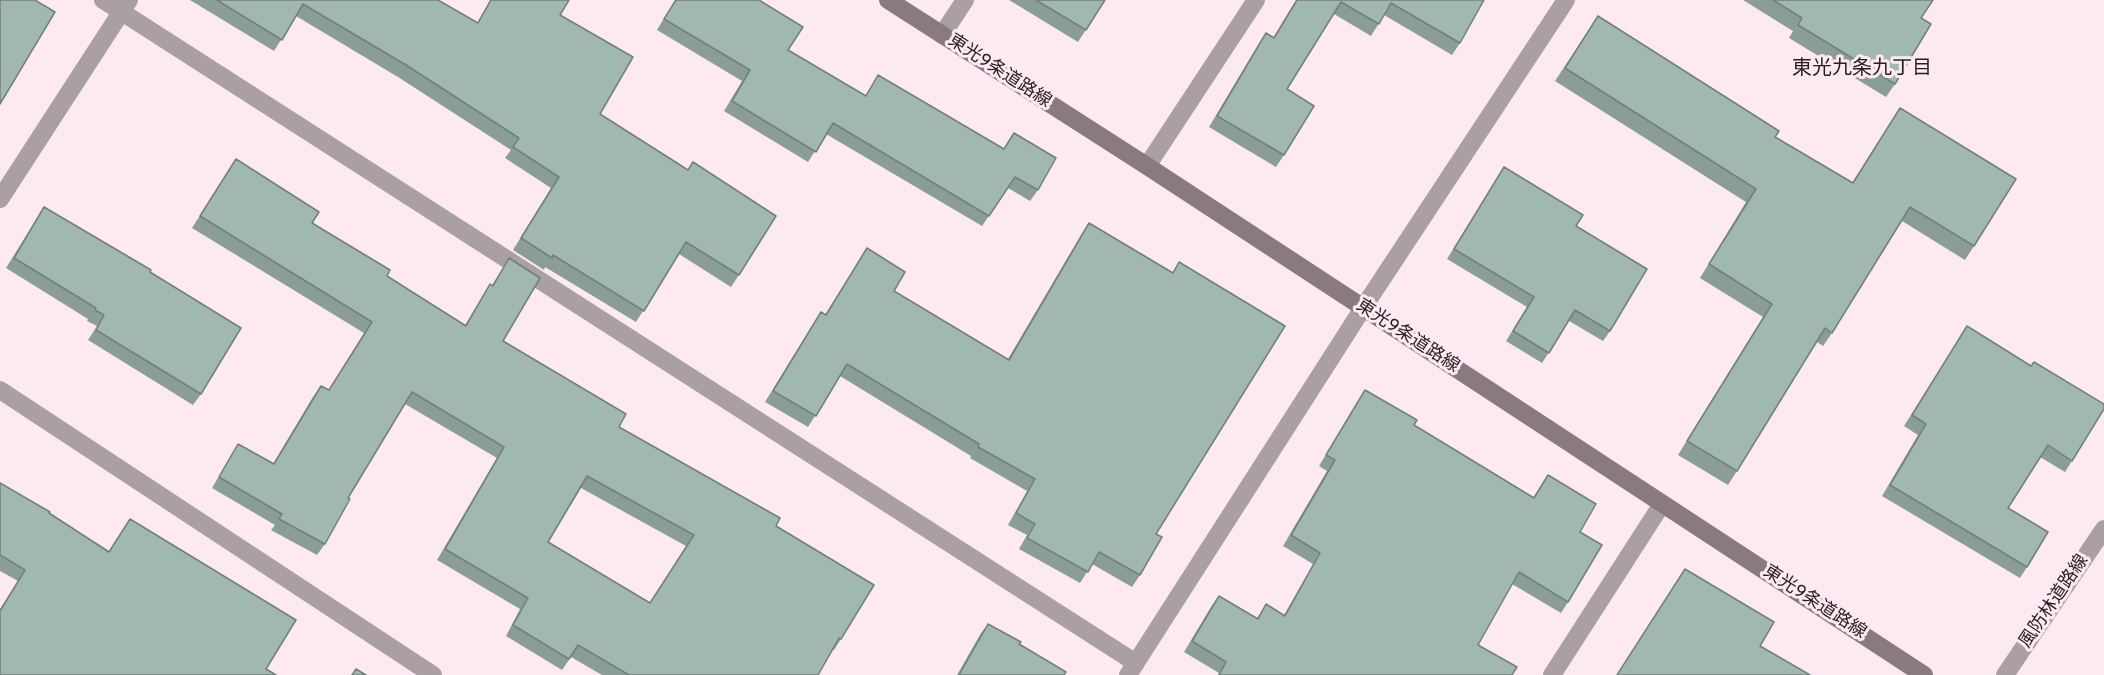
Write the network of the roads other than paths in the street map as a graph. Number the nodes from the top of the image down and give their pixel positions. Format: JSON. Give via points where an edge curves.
{"nodes":[{"id":1,"x":103,"y":0,"type":"edge"},
{"id":2,"x":888,"y":0,"type":"edge"},
{"id":3,"x":965,"y":0,"type":"edge"},
{"id":4,"x":1256,"y":0,"type":"edge"},
{"id":5,"x":1566,"y":0,"type":"edge"},
{"id":6,"x":125,"y":6,"type":"edge"},
{"id":7,"x":942,"y":35,"type":"junction"},
{"id":8,"x":1148,"y":166,"type":"junction"},
{"id":9,"x":0,"y":199,"type":"edge"},
{"id":10,"x":1364,"y":308,"type":"junction"},
{"id":11,"x":0,"y":390,"type":"edge"},
{"id":12,"x":1662,"y":504,"type":"junction"},
{"id":13,"x":2104,"y":529,"type":"edge"},
{"id":14,"x":1132,"y":669,"type":"edge"},
{"id":15,"x":433,"y":675,"type":"edge"},
{"id":16,"x":1552,"y":675,"type":"edge"},
{"id":17,"x":1924,"y":675,"type":"edge"},
{"id":18,"x":2005,"y":675,"type":"edge"}],
"edges":[{"from":1,"to":6,"type":"street"},
{"from":2,"to":7,"type":"street","name":"東光9条道路線"},
{"from":3,"to":7,"type":"street"},
{"from":4,"to":8,"type":"street"},
{"from":5,"to":10,"type":"street"},
{"from":6,"to":9,"type":"street"},
{"from":6,"to":14,"type":"street"},
{"from":7,"to":8,"type":"street","name":"東光9条道路線"},
{"from":8,"to":10,"type":"street","name":"東光9条道路線"},
{"from":10,"to":12,"type":"street","name":"東光9条道路線"},
{"from":10,"to":14,"type":"street"},
{"from":11,"to":15,"type":"street"},
{"from":12,"to":16,"type":"street"},
{"from":12,"to":17,"type":"street","name":"東光9条道路線"},
{"from":13,"to":18,"type":"street","name":"風防林道路線"}]}
